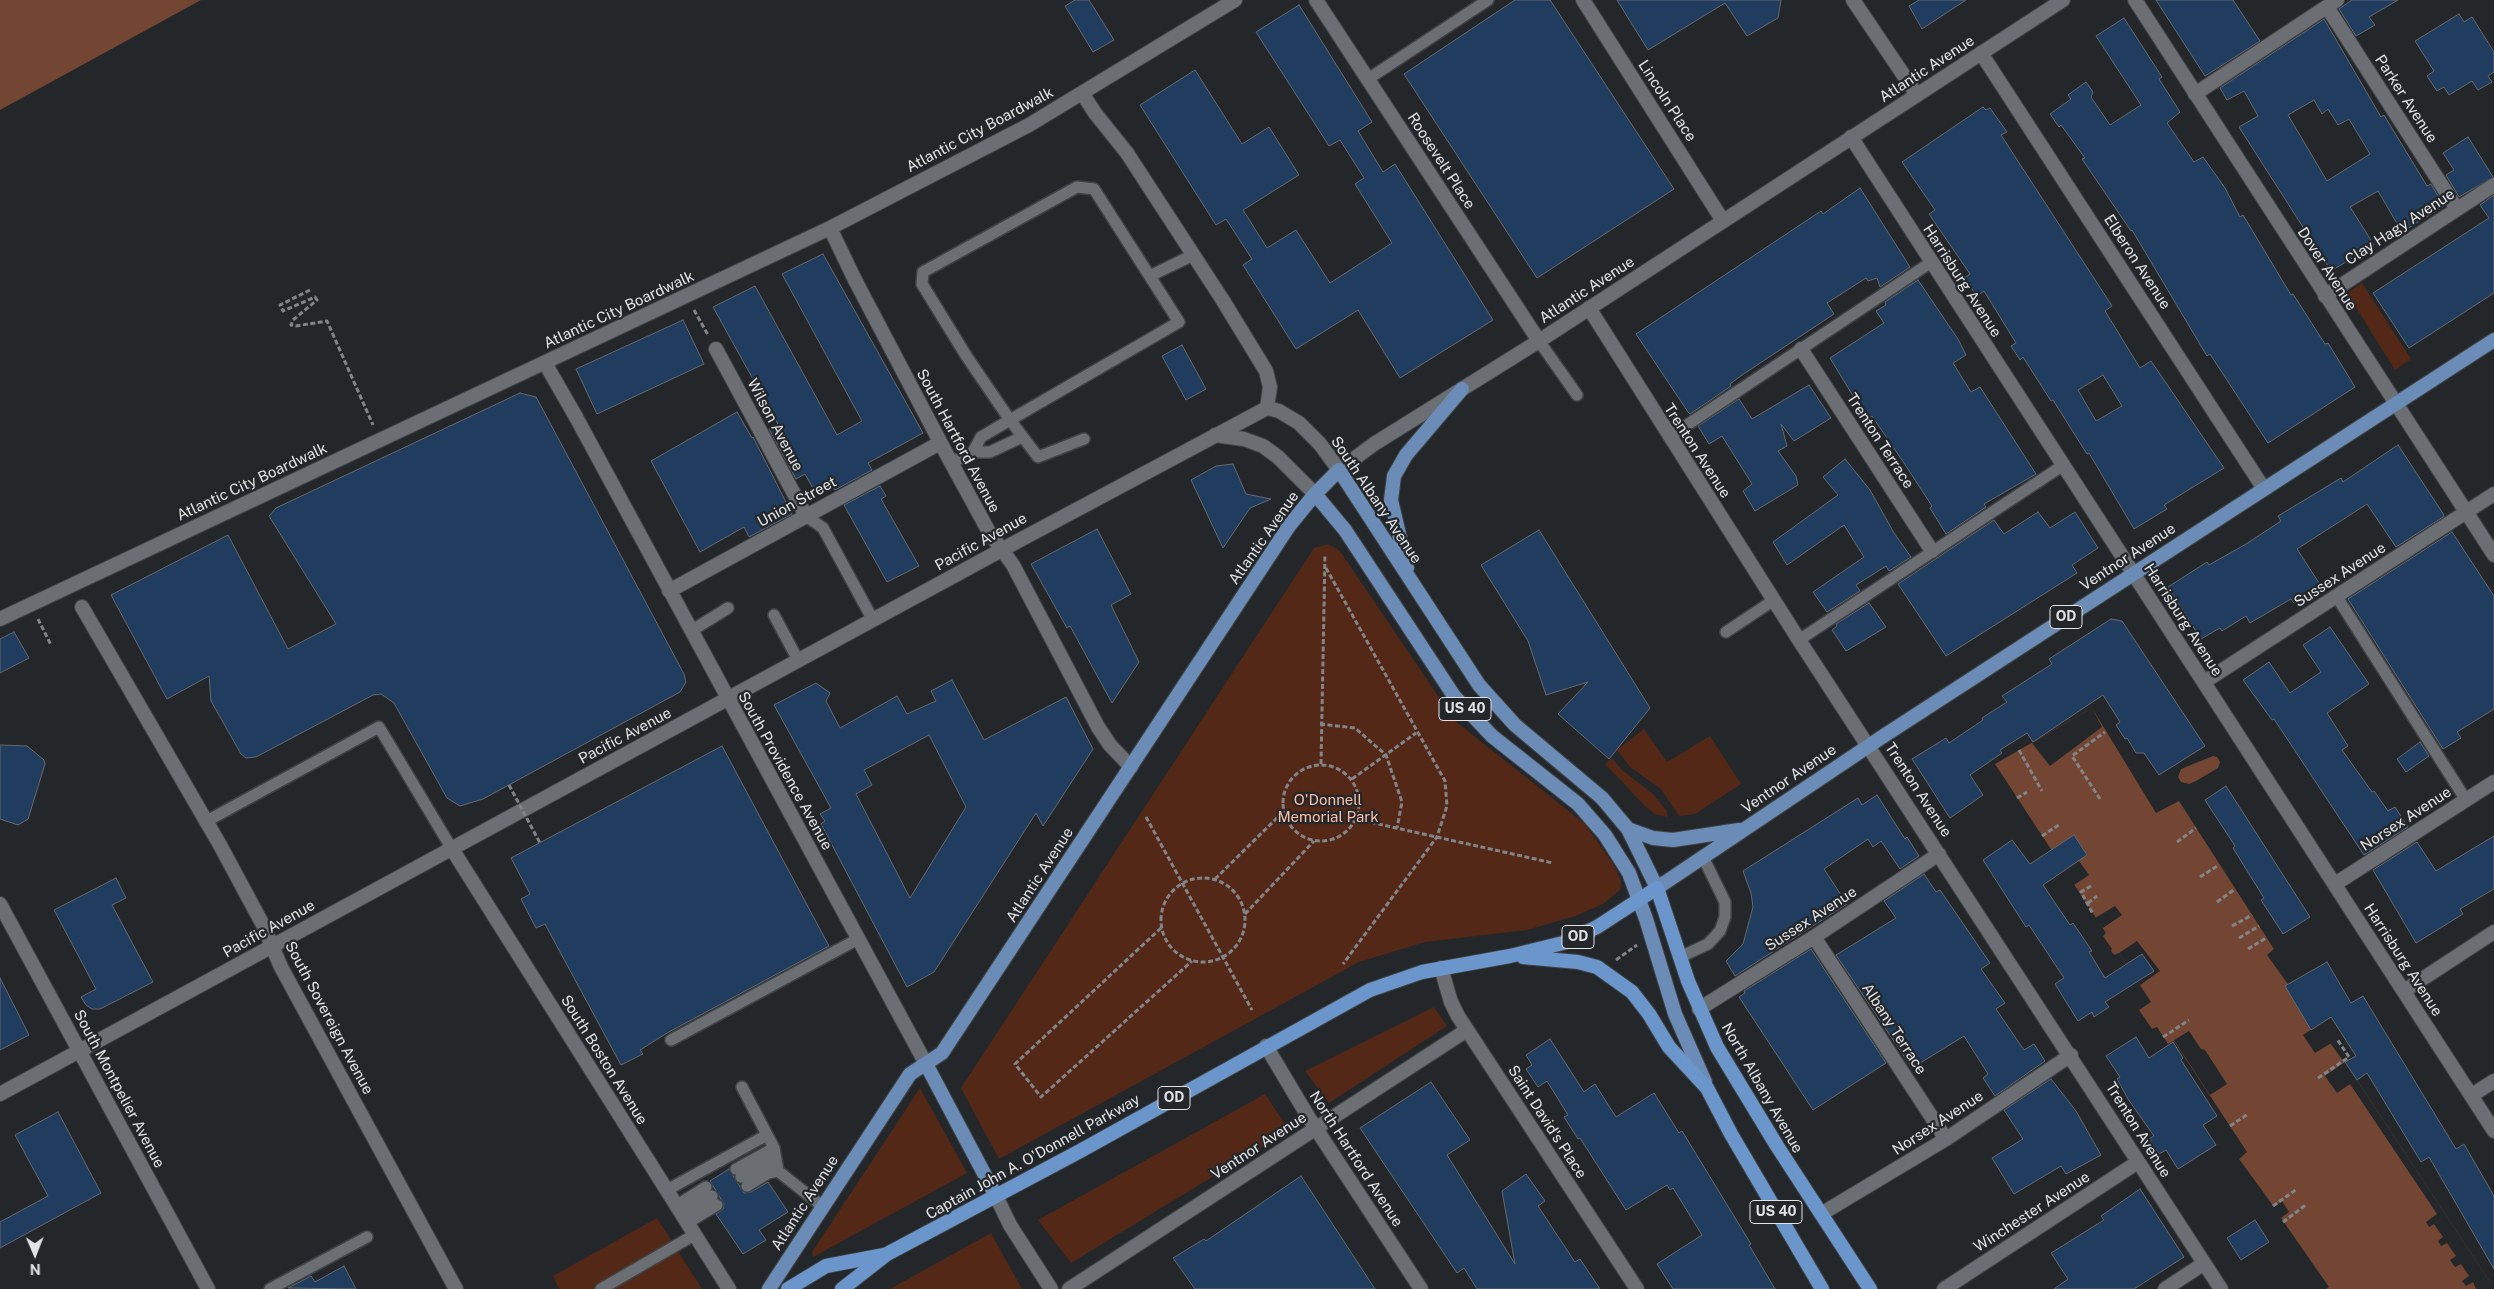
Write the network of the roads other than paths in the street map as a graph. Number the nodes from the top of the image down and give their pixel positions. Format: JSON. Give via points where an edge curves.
{"nodes":[{"id":1,"x":1235,"y":0,"type":"edge"},
{"id":2,"x":1316,"y":0,"type":"edge"},
{"id":3,"x":1488,"y":0,"type":"edge"},
{"id":4,"x":1583,"y":0,"type":"edge"},
{"id":5,"x":1853,"y":0,"type":"edge"},
{"id":6,"x":2063,"y":0,"type":"edge"},
{"id":7,"x":2135,"y":0,"type":"edge"},
{"id":8,"x":2332,"y":3,"type":"edge"},
{"id":9,"x":1981,"y":53,"type":"junction"},
{"id":10,"x":1368,"y":79,"type":"junction"},
{"id":11,"x":1082,"y":93,"type":"junction"},
{"id":12,"x":2195,"y":94,"type":"junction"},
{"id":13,"x":1917,"y":95,"type":"junction"},
{"id":14,"x":1851,"y":137,"type":"junction"},
{"id":15,"x":2494,"y":185,"type":"edge"},
{"id":16,"x":2457,"y":209,"type":"junction"},
{"id":17,"x":1723,"y":221,"type":"junction"},
{"id":18,"x":830,"y":228,"type":"junction"},
{"id":19,"x":1193,"y":255,"type":"junction"},
{"id":20,"x":1930,"y":263,"type":"junction"},
{"id":21,"x":1150,"y":276,"type":"junction"},
{"id":22,"x":2325,"y":296,"type":"junction"},
{"id":23,"x":1589,"y":308,"type":"junction"},
{"id":24,"x":1539,"y":340,"type":"junction"},
{"id":25,"x":2494,"y":340,"type":"edge"},
{"id":26,"x":716,"y":349,"type":"road end"},
{"id":27,"x":1800,"y":349,"type":"junction"},
{"id":28,"x":545,"y":363,"type":"junction"},
{"id":29,"x":1462,"y":389,"type":"junction"},
{"id":30,"x":1577,"y":395,"type":"dead end"},
{"id":31,"x":2395,"y":404,"type":"junction"},
{"id":32,"x":1267,"y":408,"type":"junction"},
{"id":33,"x":1010,"y":420,"type":"junction"},
{"id":34,"x":1214,"y":434,"type":"junction"},
{"id":35,"x":1022,"y":437,"type":"junction"},
{"id":36,"x":1669,"y":437,"type":"junction"},
{"id":37,"x":1084,"y":439,"type":"dead end"},
{"id":38,"x":940,"y":442,"type":"junction"},
{"id":39,"x":973,"y":452,"type":"junction"},
{"id":40,"x":951,"y":463,"type":"junction"},
{"id":41,"x":2062,"y":466,"type":"junction"},
{"id":42,"x":1339,"y":470,"type":"junction"},
{"id":43,"x":2264,"y":489,"type":"junction"},
{"id":44,"x":1315,"y":494,"type":"junction"},
{"id":45,"x":2494,"y":494,"type":"edge"},
{"id":46,"x":2466,"y":512,"type":"junction"},
{"id":47,"x":806,"y":516,"type":"junction"},
{"id":48,"x":1002,"y":550,"type":"junction"},
{"id":49,"x":1932,"y":551,"type":"junction"},
{"id":50,"x":2494,"y":555,"type":"edge"},
{"id":51,"x":2133,"y":573,"type":"junction"},
{"id":52,"x":1410,"y":579,"type":"junction"},
{"id":53,"x":669,"y":591,"type":"junction"},
{"id":54,"x":2336,"y":597,"type":"junction"},
{"id":55,"x":1774,"y":600,"type":"junction"},
{"id":56,"x":82,"y":607,"type":"dead end"},
{"id":57,"x":728,"y":608,"type":"dead end"},
{"id":58,"x":774,"y":614,"type":"dead end"},
{"id":59,"x":0,"y":618,"type":"edge"},
{"id":60,"x":873,"y":620,"type":"junction"},
{"id":61,"x":690,"y":631,"type":"junction"},
{"id":62,"x":1726,"y":632,"type":"dead end"},
{"id":63,"x":1799,"y":640,"type":"junction"},
{"id":64,"x":798,"y":660,"type":"junction"},
{"id":65,"x":2204,"y":682,"type":"junction"},
{"id":66,"x":727,"y":699,"type":"junction"},
{"id":67,"x":1869,"y":745,"type":"junction"},
{"id":68,"x":1131,"y":767,"type":"junction"},
{"id":69,"x":2494,"y":782,"type":"edge"},
{"id":70,"x":2466,"y":800,"type":"junction"},
{"id":71,"x":205,"y":822,"type":"junction"},
{"id":72,"x":1628,"y":829,"type":"junction"},
{"id":73,"x":1743,"y":830,"type":"junction"},
{"id":74,"x":452,"y":848,"type":"junction"},
{"id":75,"x":1939,"y":854,"type":"junction"},
{"id":76,"x":1703,"y":857,"type":"junction"},
{"id":77,"x":2335,"y":884,"type":"junction"},
{"id":78,"x":1657,"y":888,"type":"junction"},
{"id":79,"x":1639,"y":900,"type":"junction"},
{"id":80,"x":0,"y":904,"type":"edge"},
{"id":81,"x":2494,"y":932,"type":"edge"},
{"id":82,"x":1814,"y":937,"type":"junction"},
{"id":83,"x":858,"y":939,"type":"junction"},
{"id":84,"x":272,"y":946,"type":"junction"},
{"id":85,"x":1510,"y":956,"type":"junction"},
{"id":86,"x":1680,"y":957,"type":"junction"},
{"id":87,"x":1441,"y":968,"type":"junction"},
{"id":88,"x":2404,"y":991,"type":"junction"},
{"id":89,"x":1699,"y":1008,"type":"junction"},
{"id":90,"x":1467,"y":1030,"type":"junction"},
{"id":91,"x":671,"y":1040,"type":"dead end"},
{"id":92,"x":1266,"y":1046,"type":"junction"},
{"id":93,"x":79,"y":1050,"type":"junction"},
{"id":94,"x":2071,"y":1056,"type":"junction"},
{"id":95,"x":926,"y":1064,"type":"junction"},
{"id":96,"x":2494,"y":1081,"type":"edge"},
{"id":97,"x":742,"y":1087,"type":"dead end"},
{"id":98,"x":1708,"y":1088,"type":"junction"},
{"id":99,"x":0,"y":1094,"type":"edge"},
{"id":100,"x":2472,"y":1095,"type":"junction"},
{"id":101,"x":1316,"y":1129,"type":"junction"},
{"id":102,"x":2494,"y":1131,"type":"edge"},
{"id":103,"x":767,"y":1135,"type":"junction"},
{"id":104,"x":1946,"y":1139,"type":"junction"},
{"id":105,"x":774,"y":1148,"type":"junction"},
{"id":106,"x":2138,"y":1162,"type":"junction"},
{"id":107,"x":776,"y":1165,"type":"junction"},
{"id":108,"x":667,"y":1190,"type":"junction"},
{"id":109,"x":996,"y":1196,"type":"junction"},
{"id":110,"x":822,"y":1206,"type":"junction"},
{"id":111,"x":1821,"y":1214,"type":"junction"},
{"id":112,"x":685,"y":1219,"type":"junction"},
{"id":113,"x":367,"y":1237,"type":"dead end"},
{"id":114,"x":887,"y":1254,"type":"junction"},
{"id":115,"x":2204,"y":1264,"type":"junction"},
{"id":116,"x":620,"y":1284,"type":"edge"},
{"id":117,"x":208,"y":1289,"type":"edge"},
{"id":118,"x":270,"y":1289,"type":"edge"},
{"id":119,"x":456,"y":1289,"type":"edge"},
{"id":120,"x":601,"y":1289,"type":"edge"},
{"id":121,"x":730,"y":1289,"type":"edge"},
{"id":122,"x":769,"y":1289,"type":"edge"},
{"id":123,"x":788,"y":1289,"type":"edge"},
{"id":124,"x":842,"y":1289,"type":"edge"},
{"id":125,"x":1051,"y":1289,"type":"edge"},
{"id":126,"x":1069,"y":1289,"type":"edge"},
{"id":127,"x":1421,"y":1289,"type":"edge"},
{"id":128,"x":1637,"y":1289,"type":"edge"},
{"id":129,"x":1822,"y":1289,"type":"edge"},
{"id":130,"x":1870,"y":1289,"type":"edge"},
{"id":131,"x":1944,"y":1289,"type":"edge"},
{"id":132,"x":2165,"y":1289,"type":"edge"},
{"id":133,"x":2221,"y":1289,"type":"edge"}],
"edges":[{"from":1,"to":11,"type":"street","name":"Atlantic City Boardwalk"},
{"from":2,"to":10,"type":"street","name":"Roosevelt Place"},
{"from":3,"to":10,"type":"lane"},
{"from":4,"to":17,"type":"street","name":"Lincoln Place"},
{"from":5,"to":13,"type":"street"},
{"from":6,"to":9,"type":"street","name":"Atlantic Avenue"},
{"from":7,"to":12,"type":"street","name":"Dover Avenue"},
{"from":8,"to":12,"type":"street"},
{"from":8,"to":16,"type":"street","name":"Parker Avenue"},
{"from":9,"to":13,"type":"street","name":"Atlantic Avenue"},
{"from":9,"to":43,"type":"street","name":"Elberon Avenue"},
{"from":10,"to":24,"type":"street","name":"Roosevelt Place"},
{"from":11,"to":18,"type":"street","name":"Atlantic City Boardwalk","via":[[1029,125]]},
{"from":11,"to":19,"type":"street","via":[[1127,153]]},
{"from":12,"to":22,"type":"street","name":"Dover Avenue"},
{"from":13,"to":14,"type":"street","name":"Atlantic Avenue"},
{"from":14,"to":17,"type":"street","name":"Atlantic Avenue"},
{"from":14,"to":20,"type":"street","name":"Harrisburg Avenue"},
{"from":15,"to":16,"type":"street","name":"Clay Hagy Avenue"},
{"from":16,"to":22,"type":"street","name":"Clay Hagy Avenue"},
{"from":17,"to":23,"type":"street","name":"Atlantic Avenue"},
{"from":18,"to":28,"type":"street","name":"Atlantic City Boardwalk"},
{"from":18,"to":38,"type":"street","name":"South Hartford Avenue"},
{"from":19,"to":21,"type":"lane"},
{"from":19,"to":32,"type":"street","via":[[1266,371],[1270,387]]},
{"from":20,"to":27,"type":"lane"},
{"from":20,"to":41,"type":"street","name":"Harrisburg Avenue"},
{"from":21,"to":33,"type":"lane","via":[[1179,322]]},
{"from":21,"to":33,"type":"lane","via":[[1094,189],[1077,187],[922,272],[922,284]]},
{"from":22,"to":31,"type":"street","name":"Dover Avenue"},
{"from":23,"to":24,"type":"street","name":"Atlantic Avenue"},
{"from":23,"to":36,"type":"street","name":"Trenton Avenue"},
{"from":24,"to":29,"type":"street","name":"Atlantic Avenue"},
{"from":24,"to":30,"type":"lane"},
{"from":25,"to":31,"type":"main road","name":"Ventnor Avenue","number":"OD"},
{"from":26,"to":47,"type":"street","name":"Wilson Avenue"},
{"from":27,"to":36,"type":"lane"},
{"from":27,"to":49,"type":"street","name":"Trenton Terrace"},
{"from":28,"to":53,"type":"street","name":"South Providence Avenue"},
{"from":28,"to":59,"type":"street","name":"Atlantic City Boardwalk"},
{"from":29,"to":42,"type":"street","name":"Atlantic Avenue"},
{"from":29,"to":52,"type":"main road","via":[[1406,455],[1394,476],[1391,500]]},
{"from":31,"to":43,"type":"main road","name":"Ventnor Avenue","number":"OD"},
{"from":31,"to":46,"type":"street","name":"Dover Avenue"},
{"from":32,"to":34,"type":"street","name":"Pacific Avenue"},
{"from":32,"to":42,"type":"street","name":"South Albany Avenue","via":[[1299,423]]},
{"from":33,"to":35,"type":"lane"},
{"from":33,"to":39,"type":"lane","via":[[980,437]]},
{"from":34,"to":44,"type":"street","via":[[1244,438],[1263,446]]},
{"from":34,"to":48,"type":"street","name":"Pacific Avenue"},
{"from":35,"to":37,"type":"lane","via":[[1038,458]]},
{"from":35,"to":39,"type":"lane","via":[[990,452]]},
{"from":36,"to":55,"type":"street","name":"Trenton Avenue"},
{"from":38,"to":40,"type":"street","name":"South Hartford Avenue"},
{"from":38,"to":47,"type":"street","name":"Union Street"},
{"from":39,"to":40,"type":"lane"},
{"from":40,"to":48,"type":"street","name":"South Hartford Avenue"},
{"from":41,"to":49,"type":"lane"},
{"from":41,"to":51,"type":"street","name":"Harrisburg Avenue"},
{"from":42,"to":44,"type":"main road","name":"Atlantic Avenue"},
{"from":42,"to":52,"type":"main road","name":"South Albany Avenue","number":"US 40"},
{"from":43,"to":51,"type":"main road","name":"Ventnor Avenue","number":"OD"},
{"from":44,"to":68,"type":"main road","name":"Atlantic Avenue","via":[[1289,526]]},
{"from":44,"to":79,"type":"main road","number":"US 40","via":[[1345,530],[1454,696],[1492,736],[1561,789],[1592,819],[1617,852]]},
{"from":45,"to":46,"type":"street","name":"Sussex Avenue"},
{"from":46,"to":50,"type":"street","name":"Dover Avenue"},
{"from":46,"to":54,"type":"street","name":"Sussex Avenue"},
{"from":47,"to":53,"type":"street","name":"Union Street"},
{"from":47,"to":60,"type":"lane","via":[[823,528]]},
{"from":48,"to":60,"type":"street","name":"Pacific Avenue"},
{"from":48,"to":68,"type":"street","name":"South Hartford Avenue","via":[[1098,728]]},
{"from":49,"to":63,"type":"lane"},
{"from":51,"to":65,"type":"street","name":"Harrisburg Avenue"},
{"from":51,"to":67,"type":"main road","name":"Ventnor Avenue","number":"OD"},
{"from":52,"to":72,"type":"main road","name":"South Albany Avenue","number":"US 40","via":[[1492,701],[1515,725],[1602,798]]},
{"from":53,"to":61,"type":"street","name":"South Providence Avenue"},
{"from":54,"to":65,"type":"street","name":"Sussex Avenue"},
{"from":54,"to":70,"type":"lane"},
{"from":55,"to":62,"type":"lane"},
{"from":55,"to":63,"type":"street","name":"Trenton Avenue"},
{"from":56,"to":71,"type":"street","name":"South Sovereign Avenue"},
{"from":57,"to":61,"type":"lane"},
{"from":58,"to":64,"type":"lane"},
{"from":60,"to":64,"type":"street","name":"Pacific Avenue"},
{"from":61,"to":66,"type":"street","name":"South Providence Avenue"},
{"from":63,"to":67,"type":"street","name":"Trenton Avenue"},
{"from":64,"to":66,"type":"street","name":"Pacific Avenue"},
{"from":65,"to":77,"type":"street","name":"Harrisburg Avenue"},
{"from":66,"to":74,"type":"street","name":"Pacific Avenue"},
{"from":66,"to":83,"type":"street","name":"South Providence Avenue"},
{"from":67,"to":73,"type":"main road","name":"Ventnor Avenue","number":"OD"},
{"from":67,"to":75,"type":"street","name":"Trenton Avenue"},
{"from":68,"to":95,"type":"main road","name":"Atlantic Avenue","via":[[942,1053]]},
{"from":69,"to":70,"type":"street","name":"Norsex Avenue"},
{"from":70,"to":77,"type":"street","name":"Norsex Avenue"},
{"from":71,"to":74,"type":"lane","via":[[379,727]]},
{"from":71,"to":84,"type":"street","name":"South Sovereign Avenue"},
{"from":72,"to":73,"type":"main road","via":[[1652,838],[1672,840]]},
{"from":72,"to":78,"type":"main road","name":"South Albany Avenue","number":"US 40"},
{"from":73,"to":76,"type":"main road","name":"Ventnor Avenue","number":"OD"},
{"from":74,"to":84,"type":"street","name":"Pacific Avenue"},
{"from":74,"to":108,"type":"street","name":"South Boston Avenue"},
{"from":75,"to":82,"type":"street","name":"Sussex Avenue"},
{"from":75,"to":94,"type":"street","name":"Trenton Avenue"},
{"from":76,"to":78,"type":"main road","name":"Ventnor Avenue","number":"OD"},
{"from":76,"to":86,"type":"lane","via":[[1726,902],[1725,917],[1720,931],[1708,944]]},
{"from":77,"to":88,"type":"street","name":"Harrisburg Avenue"},
{"from":78,"to":79,"type":"highway","name":"Captain John A. O'Donnell Parkway","number":"OD"},
{"from":78,"to":86,"type":"highway","name":"North Albany Avenue","number":"US 40"},
{"from":79,"to":85,"type":"highway","name":"Captain John A. O'Donnell Parkway","number":"OD","via":[[1579,936],[1547,948]]},
{"from":79,"to":98,"type":"main road","number":"US 40","via":[[1674,1014]]},
{"from":80,"to":93,"type":"street","name":"South Montpelier Avenue"},
{"from":81,"to":88,"type":"street"},
{"from":82,"to":89,"type":"street","name":"Sussex Avenue"},
{"from":82,"to":104,"type":"street","name":"Albany Terrace"},
{"from":83,"to":91,"type":"lane"},
{"from":83,"to":95,"type":"street","name":"South Providence Avenue"},
{"from":84,"to":93,"type":"street","name":"Pacific Avenue"},
{"from":84,"to":119,"type":"street","name":"South Sovereign Avenue"},
{"from":85,"to":87,"type":"highway","name":"Captain John A. O'Donnell Parkway","number":"OD"},
{"from":85,"to":98,"type":"highway","via":[[1578,962],[1605,971],[1632,992],[1669,1047]]},
{"from":86,"to":89,"type":"highway","name":"North Albany Avenue","number":"US 40"},
{"from":87,"to":90,"type":"street","name":"Saint David's Place","via":[[1450,1002]]},
{"from":87,"to":92,"type":"highway","name":"Captain John A. O'Donnell Parkway","number":"OD","via":[[1378,986]]},
{"from":88,"to":100,"type":"street","name":"Harrisburg Avenue"},
{"from":89,"to":111,"type":"highway","name":"North Albany Avenue","number":"US 40","via":[[1717,1047]]},
{"from":90,"to":101,"type":"street","name":"Ventnor Avenue"},
{"from":90,"to":128,"type":"street","name":"Saint David's Place"},
{"from":92,"to":101,"type":"street","name":"North Hartford Avenue"},
{"from":92,"to":109,"type":"highway","name":"Captain John A. O'Donnell Parkway","number":"OD"},
{"from":93,"to":99,"type":"street","name":"Pacific Avenue"},
{"from":93,"to":117,"type":"street","name":"South Montpelier Avenue"},
{"from":94,"to":104,"type":"street","name":"Norsex Avenue"},
{"from":94,"to":106,"type":"street","name":"Trenton Avenue"},
{"from":95,"to":109,"type":"main road","name":"South Providence Avenue"},
{"from":95,"to":110,"type":"main road","name":"Atlantic Avenue","via":[[910,1074]]},
{"from":96,"to":100,"type":"street"},
{"from":97,"to":103,"type":"lane"},
{"from":98,"to":129,"type":"highway","number":"US 40","via":[[1731,1134]]},
{"from":100,"to":102,"type":"street","name":"Harrisburg Avenue"},
{"from":101,"to":126,"type":"street","name":"Ventnor Avenue"},
{"from":101,"to":127,"type":"street","name":"North Hartford Avenue"},
{"from":103,"to":105,"type":"lane"},
{"from":103,"to":108,"type":"lane"},
{"from":104,"to":111,"type":"street","name":"Norsex Avenue"},
{"from":105,"to":107,"type":"lane"},
{"from":105,"to":107,"type":"lane","via":[[741,1178]]},
{"from":106,"to":115,"type":"street","name":"Trenton Avenue"},
{"from":106,"to":131,"type":"street","name":"Winchester Avenue"},
{"from":107,"to":110,"type":"lane"},
{"from":108,"to":112,"type":"street","name":"South Boston Avenue"},
{"from":109,"to":114,"type":"highway","name":"Captain John A. O'Donnell Parkway","number":"OD"},
{"from":109,"to":125,"type":"street","via":[[1010,1225]]},
{"from":110,"to":122,"type":"main road","name":"Atlantic Avenue"},
{"from":111,"to":130,"type":"highway","name":"North Albany Avenue","number":"US 40"},
{"from":112,"to":112,"type":"lane","via":[[712,1196]]},
{"from":112,"to":116,"type":"lane"},
{"from":112,"to":121,"type":"street","name":"South Boston Avenue"},
{"from":113,"to":118,"type":"lane"},
{"from":114,"to":123,"type":"highway","name":"Captain John A. O'Donnell Parkway","number":"OD","via":[[826,1266]]},
{"from":114,"to":124,"type":"highway","name":"Captain John A. O'Donnell Parkway","number":"OD"},
{"from":115,"to":132,"type":"street"},
{"from":115,"to":133,"type":"street","name":"Trenton Avenue"},
{"from":116,"to":120,"type":"lane"}]}
